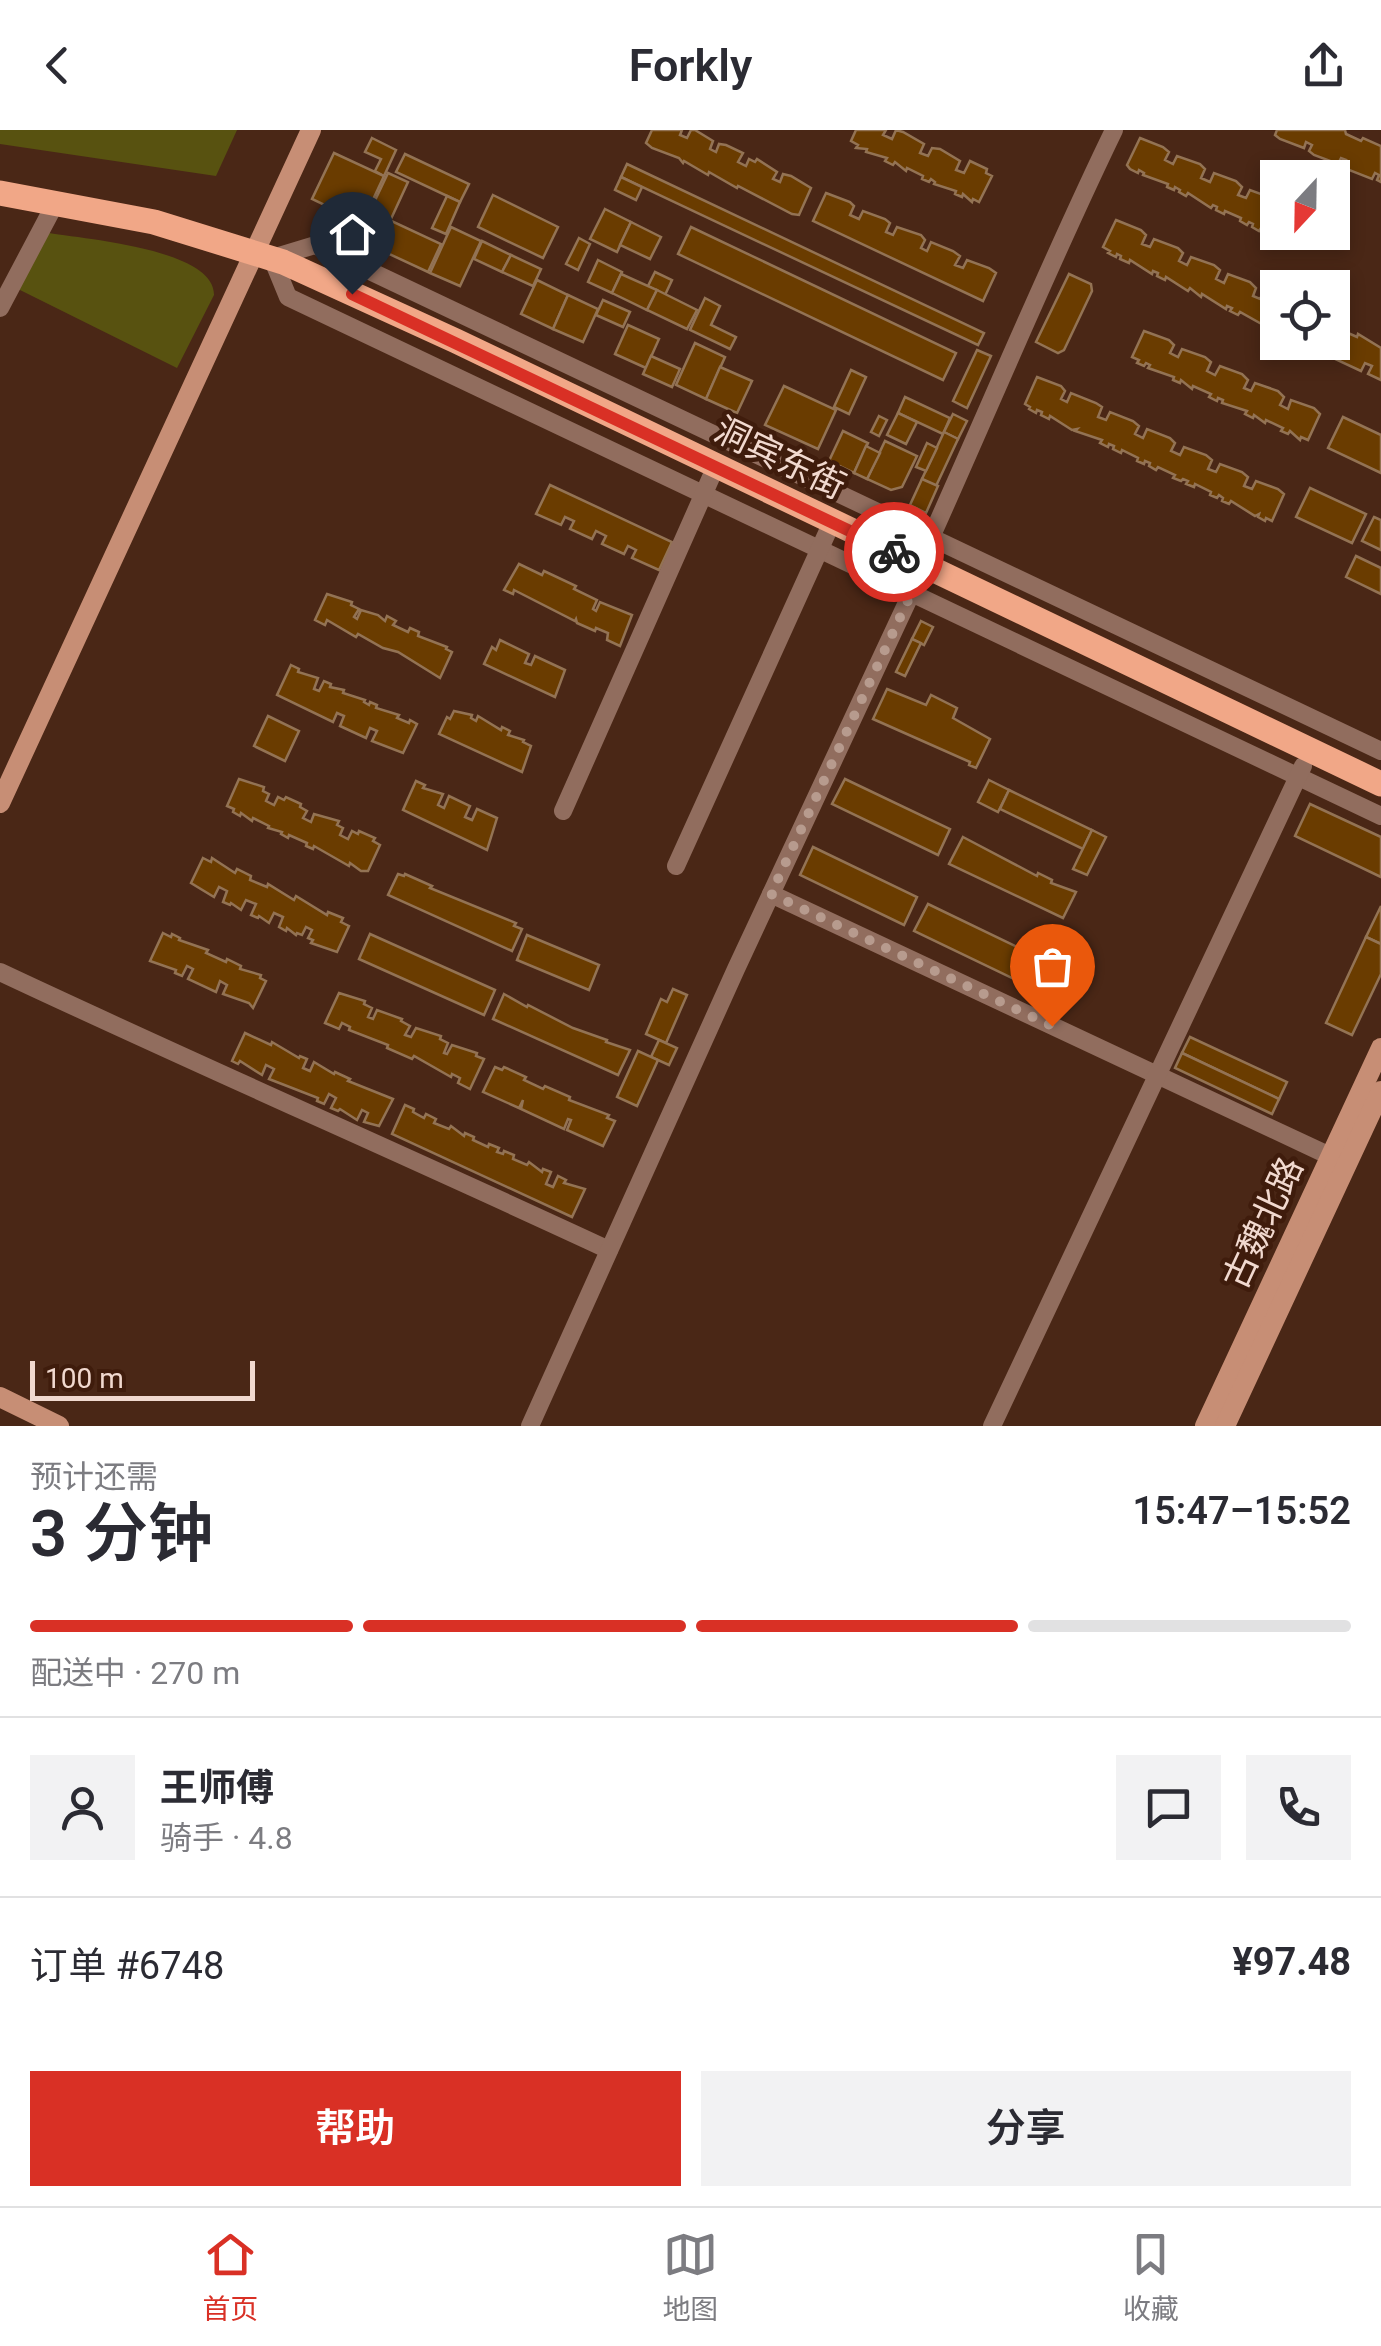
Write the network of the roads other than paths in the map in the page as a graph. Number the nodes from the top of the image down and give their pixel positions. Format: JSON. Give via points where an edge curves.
{"nodes":[{"id":1,"x":310,"y":130,"type":"edge"},
{"id":2,"x":1114,"y":130,"type":"edge"},
{"id":3,"x":0,"y":193,"type":"edge"},
{"id":4,"x":56,"y":202,"type":"junction"},
{"id":5,"x":264,"y":255,"type":"junction"},
{"id":6,"x":0,"y":308,"type":"edge"},
{"id":7,"x":716,"y":466,"type":"junction"},
{"id":8,"x":703,"y":494,"type":"junction"},
{"id":9,"x":832,"y":522,"type":"junction"},
{"id":10,"x":931,"y":537,"type":"junction"},
{"id":11,"x":820,"y":550,"type":"junction"},
{"id":12,"x":922,"y":565,"type":"junction"},
{"id":13,"x":912,"y":593,"type":"junction"},
{"id":14,"x":1381,"y":750,"type":"edge"},
{"id":15,"x":1311,"y":751,"type":"junction"},
{"id":16,"x":1298,"y":776,"type":"junction"},
{"id":17,"x":1381,"y":784,"type":"edge"},
{"id":18,"x":0,"y":803,"type":"edge"},
{"id":19,"x":563,"y":811,"type":"dead end"},
{"id":20,"x":1381,"y":816,"type":"edge"},
{"id":21,"x":676,"y":866,"type":"dead end"},
{"id":22,"x":771,"y":894,"type":"junction"},
{"id":23,"x":0,"y":972,"type":"edge"},
{"id":24,"x":1381,"y":1048,"type":"edge"},
{"id":25,"x":1158,"y":1075,"type":"junction"},
{"id":26,"x":1381,"y":1091,"type":"edge"},
{"id":27,"x":1372,"y":1134,"type":"edge"},
{"id":28,"x":1330,"y":1156,"type":"junction"},
{"id":29,"x":610,"y":1250,"type":"junction"},
{"id":30,"x":0,"y":1397,"type":"edge"},
{"id":31,"x":59,"y":1426,"type":"edge"},
{"id":32,"x":530,"y":1426,"type":"edge"},
{"id":33,"x":992,"y":1426,"type":"edge"},
{"id":34,"x":1204,"y":1426,"type":"edge"},
{"id":35,"x":1224,"y":1426,"type":"edge"}],
"edges":[{"from":1,"to":5,"type":"main road"},
{"from":2,"to":10,"type":"street"},
{"from":3,"to":4,"type":"main road","name":"洞宾东街"},
{"from":4,"to":5,"type":"main road","name":"洞宾东街"},
{"from":4,"to":6,"type":"street"},
{"from":5,"to":7,"type":"main road","name":"洞宾东街"},
{"from":5,"to":8,"type":"street","via":[[288,297]]},
{"from":5,"to":10,"type":"street","via":[[316,246]]},
{"from":5,"to":18,"type":"main road"},
{"from":7,"to":8,"type":"street"},
{"from":7,"to":9,"type":"main road","name":"洞宾东街"},
{"from":8,"to":11,"type":"street"},
{"from":8,"to":19,"type":"street"},
{"from":9,"to":11,"type":"street"},
{"from":9,"to":12,"type":"main road","name":"洞宾东街"},
{"from":10,"to":12,"type":"street"},
{"from":10,"to":14,"type":"street"},
{"from":11,"to":13,"type":"street"},
{"from":11,"to":21,"type":"street"},
{"from":12,"to":13,"type":"street"},
{"from":12,"to":15,"type":"main road","name":"洞宾东街"},
{"from":13,"to":16,"type":"street"},
{"from":13,"to":22,"type":"street"},
{"from":15,"to":16,"type":"street"},
{"from":15,"to":17,"type":"main road","name":"洞宾东街"},
{"from":16,"to":20,"type":"street"},
{"from":16,"to":25,"type":"street"},
{"from":22,"to":25,"type":"street"},
{"from":22,"to":29,"type":"street"},
{"from":23,"to":29,"type":"street"},
{"from":24,"to":28,"type":"main road","name":"古魏北路"},
{"from":25,"to":28,"type":"street"},
{"from":25,"to":33,"type":"street"},
{"from":26,"to":27,"type":"main road","name":"古魏北路"},
{"from":27,"to":35,"type":"main road","name":"古魏北路"},
{"from":28,"to":34,"type":"main road","name":"古魏北路"},
{"from":29,"to":32,"type":"street"},
{"from":30,"to":31,"type":"main road"}]}
